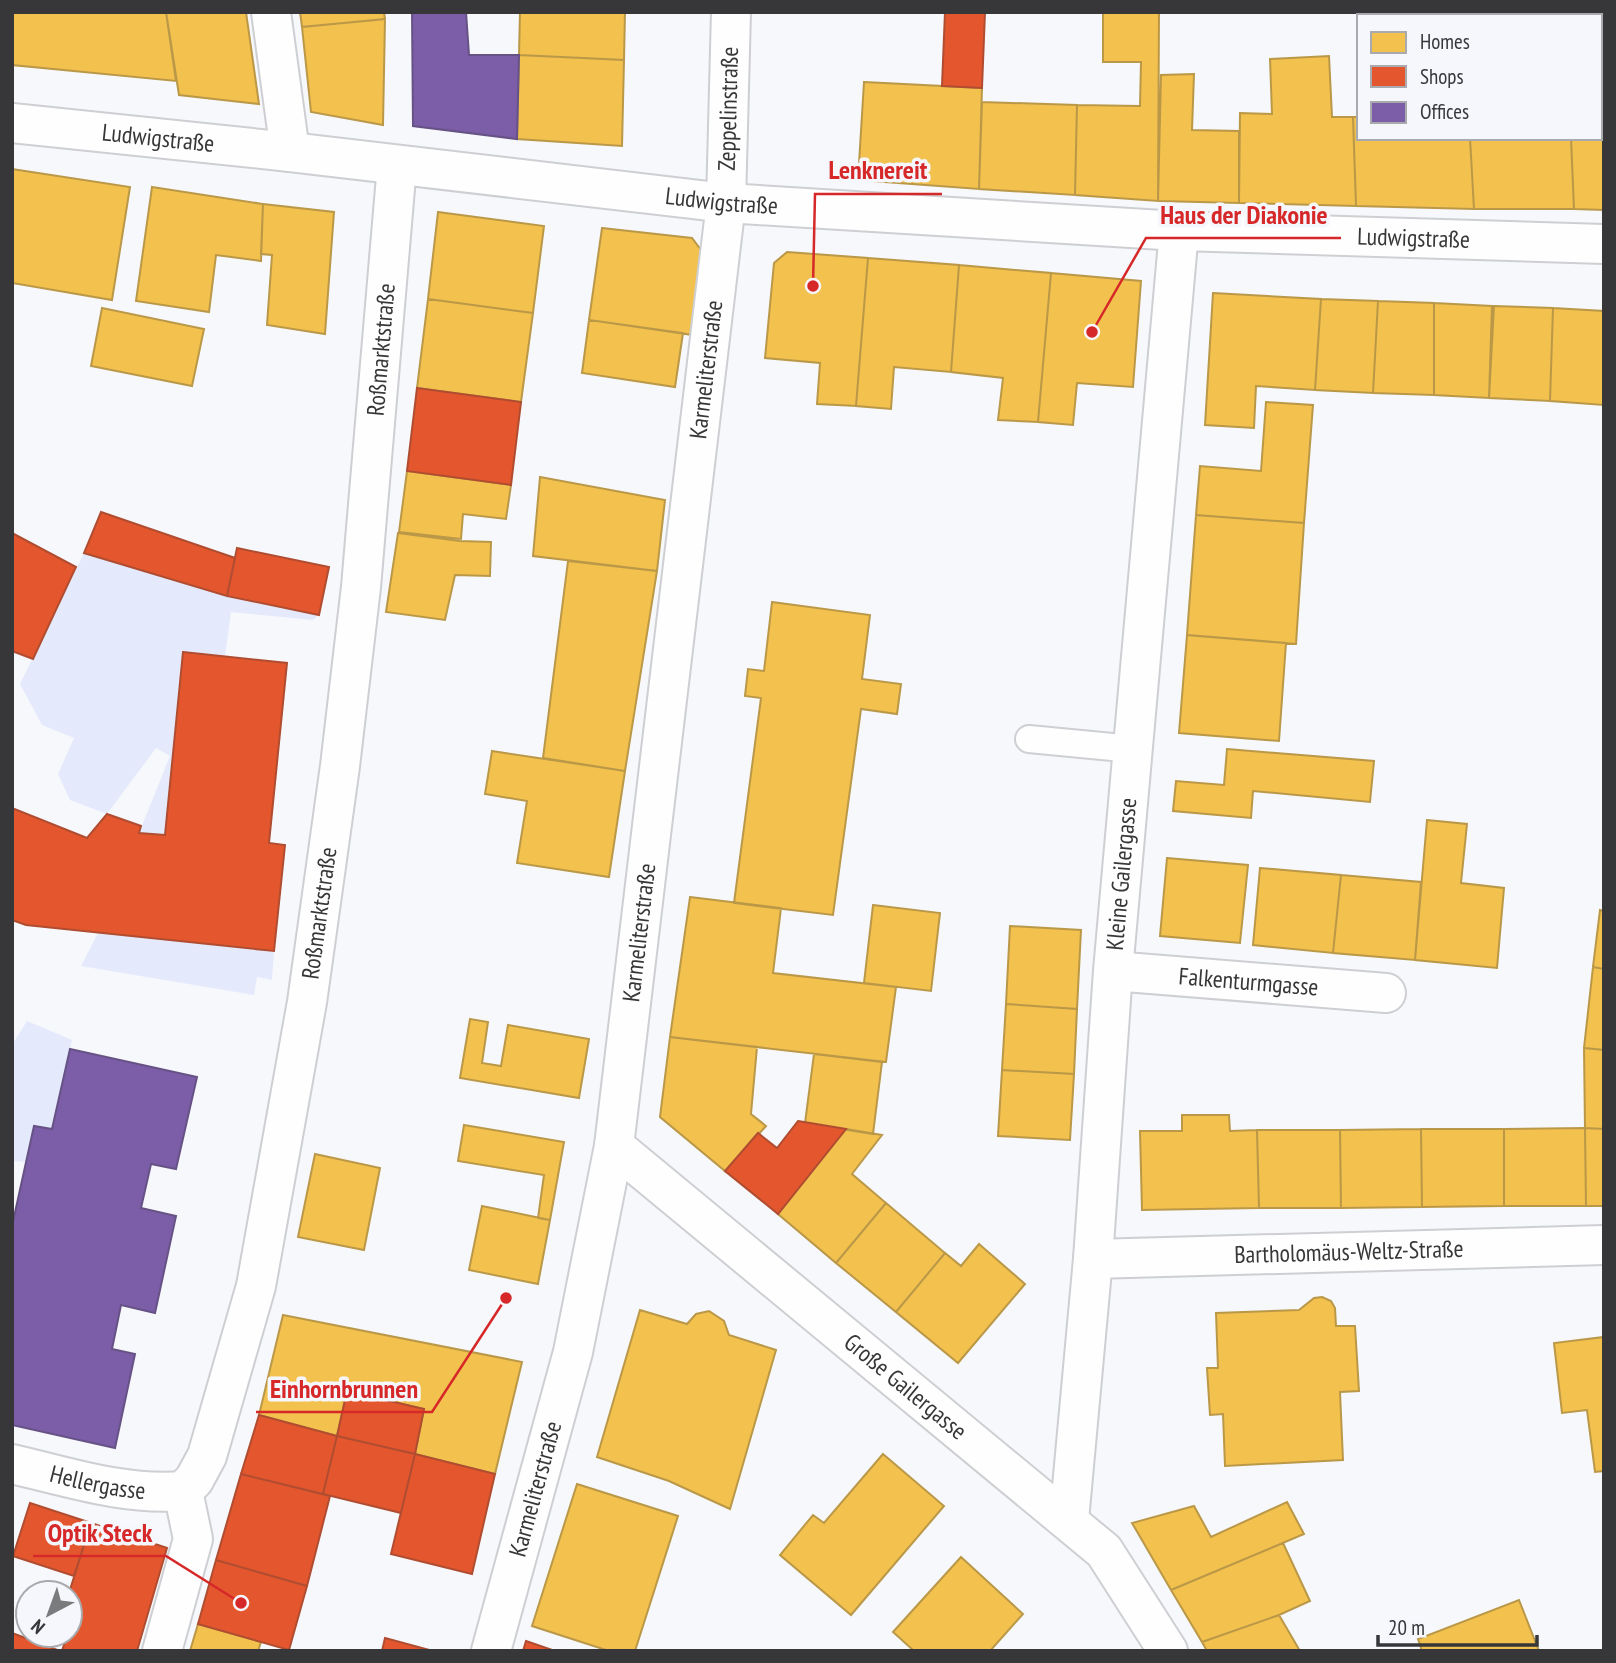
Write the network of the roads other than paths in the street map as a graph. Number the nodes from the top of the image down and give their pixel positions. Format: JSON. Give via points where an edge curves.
{"nodes":[{"id":1,"x":271,"y":12,"type":"edge"},
{"id":2,"x":731,"y":12,"type":"edge"},
{"id":3,"x":12,"y":123,"type":"edge"},
{"id":4,"x":290,"y":152,"type":"junction"},
{"id":5,"x":397,"y":165,"type":"junction"},
{"id":6,"x":726,"y":203,"type":"junction"},
{"id":7,"x":1179,"y":231,"type":"junction"},
{"id":8,"x":1604,"y":244,"type":"edge"},
{"id":9,"x":1029,"y":739,"type":"dead end"},
{"id":10,"x":1133,"y":749,"type":"junction"},
{"id":11,"x":1114,"y":971,"type":"junction"},
{"id":12,"x":1385,"y":993,"type":"dead end"},
{"id":13,"x":614,"y":1146,"type":"junction"},
{"id":14,"x":1604,"y":1245,"type":"edge"},
{"id":15,"x":1093,"y":1259,"type":"junction"},
{"id":16,"x":12,"y":1464,"type":"edge"},
{"id":17,"x":183,"y":1491,"type":"junction"},
{"id":18,"x":1069,"y":1520,"type":"junction"},
{"id":19,"x":156,"y":1643,"type":"edge"},
{"id":20,"x":491,"y":1651,"type":"edge"},
{"id":21,"x":1168,"y":1651,"type":"edge"}],
"edges":[{"from":1,"to":4,"type":"street"},
{"from":2,"to":6,"type":"street","name":"Zeppelinstraße"},
{"from":3,"to":4,"type":"street","name":"Ludwigstraße"},
{"from":4,"to":5,"type":"street","name":"Ludwigstraße"},
{"from":5,"to":6,"type":"street","name":"Ludwigstraße"},
{"from":5,"to":17,"type":"street","name":"Roßmarktstraße","via":[[361,587],[305,1014],[256,1286],[206,1456]]},
{"from":6,"to":7,"type":"street","name":"Ludwigstraße"},
{"from":6,"to":13,"type":"street","name":"Karmeliterstraße"},
{"from":7,"to":8,"type":"street","name":"Ludwigstraße"},
{"from":7,"to":10,"type":"street","name":"Kleine Gailergasse"},
{"from":9,"to":10,"type":"lane"},
{"from":10,"to":11,"type":"street","name":"Kleine Gailergasse"},
{"from":11,"to":12,"type":"street","name":"Falkenturmgasse"},
{"from":11,"to":15,"type":"street","name":"Kleine Gailergasse"},
{"from":13,"to":18,"type":"street","name":"Große Gailergasse"},
{"from":13,"to":20,"type":"street","name":"Karmeliterstraße","via":[[573,1352]]},
{"from":14,"to":15,"type":"street","name":"Bartholomäus-Weltz-Straße"},
{"from":15,"to":18,"type":"street","name":"Kleine Gailergasse"},
{"from":16,"to":17,"type":"street","name":"Hellergasse","via":[[123,1489]]},
{"from":17,"to":19,"type":"street","via":[[193,1539]]},
{"from":18,"to":21,"type":"street","name":"Große Gailergasse","via":[[1104,1551]]}]}
